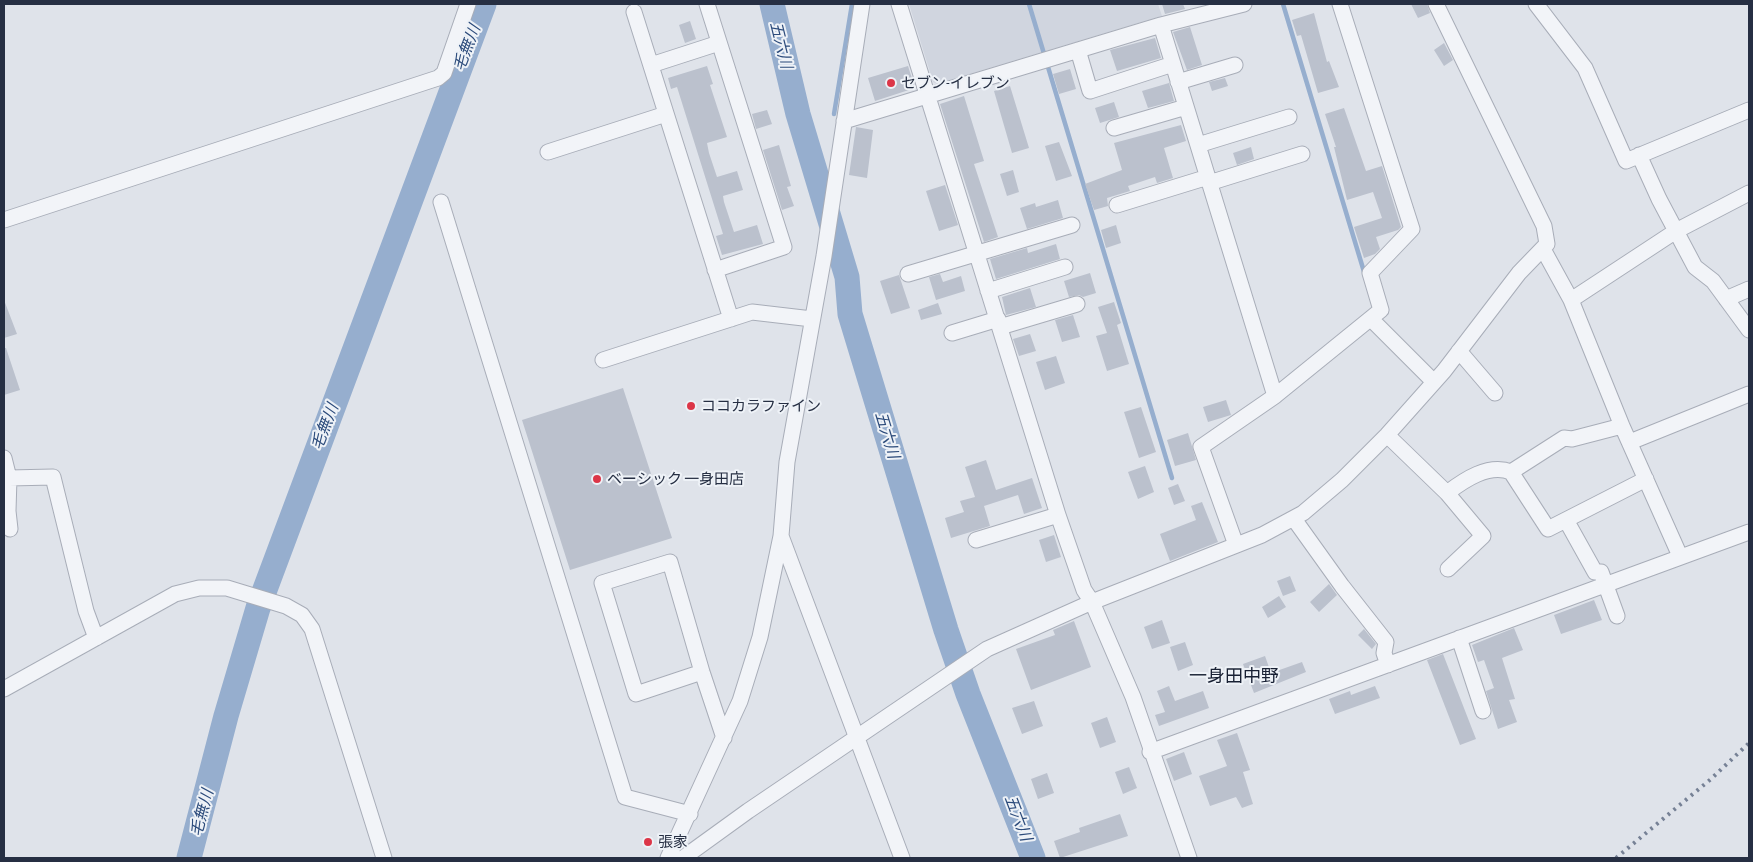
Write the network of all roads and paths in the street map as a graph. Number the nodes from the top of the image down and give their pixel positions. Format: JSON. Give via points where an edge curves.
{"nodes":[{"id":1,"x":468,"y":4,"type":"edge"},
{"id":2,"x":707,"y":4,"type":"edge"},
{"id":3,"x":862,"y":4,"type":"edge"},
{"id":4,"x":899,"y":4,"type":"edge"},
{"id":5,"x":1244,"y":4,"type":"edge"},
{"id":6,"x":1340,"y":4,"type":"edge"},
{"id":7,"x":1436,"y":4,"type":"edge"},
{"id":8,"x":1536,"y":4,"type":"edge"},
{"id":9,"x":634,"y":12,"type":"dead end"},
{"id":10,"x":1161,"y":25,"type":"junction"},
{"id":11,"x":719,"y":44,"type":"junction"},
{"id":12,"x":1078,"y":50,"type":"junction"},
{"id":13,"x":1173,"y":64,"type":"junction"},
{"id":14,"x":1235,"y":65,"type":"dead end"},
{"id":15,"x":651,"y":66,"type":"junction"},
{"id":16,"x":1178,"y":82,"type":"junction"},
{"id":17,"x":928,"y":97,"type":"junction"},
{"id":18,"x":1186,"y":107,"type":"junction"},
{"id":19,"x":1749,"y":110,"type":"edge"},
{"id":20,"x":666,"y":114,"type":"junction"},
{"id":21,"x":1289,"y":117,"type":"dead end"},
{"id":22,"x":844,"y":121,"type":"junction"},
{"id":23,"x":1114,"y":128,"type":"dead end"},
{"id":24,"x":1198,"y":145,"type":"junction"},
{"id":25,"x":548,"y":152,"type":"dead end"},
{"id":26,"x":1302,"y":154,"type":"dead end"},
{"id":27,"x":1639,"y":155,"type":"junction"},
{"id":28,"x":1208,"y":180,"type":"junction"},
{"id":29,"x":1749,"y":193,"type":"edge"},
{"id":30,"x":441,"y":202,"type":"dead end"},
{"id":31,"x":1117,"y":205,"type":"dead end"},
{"id":32,"x":4,"y":220,"type":"edge"},
{"id":33,"x":1072,"y":224,"type":"dead end"},
{"id":34,"x":1676,"y":231,"type":"junction"},
{"id":35,"x":1543,"y":249,"type":"junction"},
{"id":36,"x":976,"y":253,"type":"junction"},
{"id":37,"x":1065,"y":267,"type":"dead end"},
{"id":38,"x":715,"y":270,"type":"junction"},
{"id":39,"x":908,"y":274,"type":"dead end"},
{"id":40,"x":1749,"y":289,"type":"edge"},
{"id":41,"x":988,"y":290,"type":"junction"},
{"id":42,"x":1726,"y":299,"type":"junction"},
{"id":43,"x":1571,"y":300,"type":"junction"},
{"id":44,"x":1077,"y":304,"type":"dead end"},
{"id":45,"x":731,"y":319,"type":"junction"},
{"id":46,"x":812,"y":319,"type":"junction"},
{"id":47,"x":1370,"y":319,"type":"junction"},
{"id":48,"x":999,"y":323,"type":"junction"},
{"id":49,"x":1749,"y":330,"type":"edge"},
{"id":50,"x":952,"y":333,"type":"dead end"},
{"id":51,"x":1459,"y":351,"type":"junction"},
{"id":52,"x":603,"y":360,"type":"dead end"},
{"id":53,"x":1434,"y":382,"type":"junction"},
{"id":54,"x":1495,"y":392,"type":"dead end"},
{"id":55,"x":1749,"y":394,"type":"edge"},
{"id":56,"x":1275,"y":396,"type":"junction"},
{"id":57,"x":1622,"y":426,"type":"junction"},
{"id":58,"x":1387,"y":435,"type":"junction"},
{"id":59,"x":1630,"y":442,"type":"junction"},
{"id":60,"x":4,"y":458,"type":"edge"},
{"id":61,"x":1511,"y":472,"type":"junction"},
{"id":62,"x":9,"y":478,"type":"junction"},
{"id":63,"x":1646,"y":479,"type":"junction"},
{"id":64,"x":1447,"y":493,"type":"junction"},
{"id":65,"x":6,"y":511,"type":"edge"},
{"id":66,"x":1058,"y":515,"type":"junction"},
{"id":67,"x":1294,"y":519,"type":"junction"},
{"id":68,"x":1566,"y":520,"type":"junction"},
{"id":69,"x":10,"y":530,"type":"dead end"},
{"id":70,"x":1749,"y":532,"type":"edge"},
{"id":71,"x":780,"y":536,"type":"junction"},
{"id":72,"x":976,"y":540,"type":"dead end"},
{"id":73,"x":1236,"y":545,"type":"junction"},
{"id":74,"x":1680,"y":556,"type":"junction"},
{"id":75,"x":1448,"y":570,"type":"dead end"},
{"id":76,"x":1606,"y":584,"type":"junction"},
{"id":77,"x":1092,"y":602,"type":"junction"},
{"id":78,"x":1617,"y":616,"type":"dead end"},
{"id":79,"x":96,"y":638,"type":"junction"},
{"id":80,"x":1459,"y":638,"type":"junction"},
{"id":81,"x":1388,"y":665,"type":"junction"},
{"id":82,"x":702,"y":672,"type":"junction"},
{"id":83,"x":4,"y":689,"type":"edge"},
{"id":84,"x":1483,"y":710,"type":"dead end"},
{"id":85,"x":724,"y":738,"type":"junction"},
{"id":86,"x":857,"y":738,"type":"junction"},
{"id":87,"x":1150,"y":752,"type":"junction"},
{"id":88,"x":690,"y":814,"type":"junction"},
{"id":89,"x":384,"y":858,"type":"edge"},
{"id":90,"x":668,"y":858,"type":"edge"},
{"id":91,"x":683,"y":858,"type":"edge"},
{"id":92,"x":902,"y":858,"type":"edge"},
{"id":93,"x":1189,"y":858,"type":"edge"}],
"edges":[{"from":1,"to":32,"type":"street","via":[[444,73],[438,78]]},
{"from":2,"to":11,"type":"street"},
{"from":3,"to":22,"type":"street"},
{"from":4,"to":17,"type":"street"},
{"from":5,"to":10,"type":"street"},
{"from":6,"to":47,"type":"street","via":[[1412,229],[1370,273],[1381,310]]},
{"from":7,"to":35,"type":"street","via":[[1544,226],[1548,240]]},
{"from":8,"to":27,"type":"street","via":[[1585,68],[1626,161]]},
{"from":9,"to":15,"type":"street"},
{"from":10,"to":12,"type":"street"},
{"from":10,"to":13,"type":"street"},
{"from":11,"to":15,"type":"street"},
{"from":11,"to":38,"type":"street","via":[[784,247]]},
{"from":12,"to":13,"type":"street","via":[[1090,91]]},
{"from":12,"to":17,"type":"street"},
{"from":13,"to":16,"type":"street"},
{"from":14,"to":16,"type":"street"},
{"from":15,"to":20,"type":"street"},
{"from":16,"to":18,"type":"street"},
{"from":17,"to":22,"type":"street"},
{"from":17,"to":36,"type":"street"},
{"from":18,"to":23,"type":"street"},
{"from":18,"to":24,"type":"street"},
{"from":19,"to":27,"type":"street"},
{"from":20,"to":25,"type":"street"},
{"from":20,"to":38,"type":"street"},
{"from":21,"to":24,"type":"street"},
{"from":22,"to":46,"type":"street"},
{"from":24,"to":28,"type":"street"},
{"from":26,"to":28,"type":"street"},
{"from":27,"to":34,"type":"street"},
{"from":28,"to":31,"type":"street"},
{"from":28,"to":56,"type":"street"},
{"from":29,"to":34,"type":"street"},
{"from":30,"to":88,"type":"street","via":[[625,797]]},
{"from":33,"to":36,"type":"street"},
{"from":34,"to":42,"type":"street","via":[[1695,267],[1713,281]]},
{"from":34,"to":43,"type":"street"},
{"from":35,"to":43,"type":"street"},
{"from":35,"to":51,"type":"street","via":[[1519,274]]},
{"from":36,"to":39,"type":"street"},
{"from":36,"to":41,"type":"street"},
{"from":37,"to":41,"type":"street"},
{"from":38,"to":45,"type":"street"},
{"from":40,"to":42,"type":"street"},
{"from":41,"to":48,"type":"street"},
{"from":42,"to":49,"type":"street"},
{"from":43,"to":57,"type":"street"},
{"from":44,"to":48,"type":"street"},
{"from":45,"to":46,"type":"street","via":[[752,312]]},
{"from":45,"to":52,"type":"street"},
{"from":46,"to":71,"type":"street","via":[[788,462]]},
{"from":47,"to":53,"type":"street"},
{"from":47,"to":56,"type":"street"},
{"from":48,"to":50,"type":"street"},
{"from":48,"to":66,"type":"street"},
{"from":51,"to":53,"type":"street"},
{"from":51,"to":54,"type":"street"},
{"from":53,"to":58,"type":"street"},
{"from":55,"to":59,"type":"street"},
{"from":56,"to":73,"type":"street","via":[[1201,447]]},
{"from":57,"to":59,"type":"street"},
{"from":57,"to":61,"type":"street","via":[[1572,439],[1564,438]]},
{"from":58,"to":64,"type":"street"},
{"from":58,"to":67,"type":"street","via":[[1342,480]]},
{"from":59,"to":63,"type":"street"},
{"from":60,"to":62,"type":"street"},
{"from":61,"to":64,"type":"street","via":[[1482,472]]},
{"from":61,"to":68,"type":"street","via":[[1548,529]]},
{"from":62,"to":65,"type":"street"},
{"from":62,"to":79,"type":"street","via":[[53,477],[86,611]]},
{"from":63,"to":68,"type":"street"},
{"from":63,"to":74,"type":"street"},
{"from":64,"to":75,"type":"street","via":[[1483,536]]},
{"from":65,"to":69,"type":"street"},
{"from":66,"to":72,"type":"street"},
{"from":66,"to":77,"type":"street","via":[[1084,590]]},
{"from":67,"to":73,"type":"street"},
{"from":67,"to":81,"type":"street","via":[[1386,642],[1384,653]]},
{"from":68,"to":76,"type":"street","via":[[1595,572],[1601,572]]},
{"from":70,"to":74,"type":"street"},
{"from":71,"to":85,"type":"street","via":[[754,660]]},
{"from":71,"to":86,"type":"street"},
{"from":73,"to":77,"type":"street"},
{"from":74,"to":76,"type":"street"},
{"from":76,"to":78,"type":"street"},
{"from":76,"to":80,"type":"street"},
{"from":77,"to":86,"type":"street","via":[[987,649]]},
{"from":77,"to":87,"type":"street","via":[[1132,697]]},
{"from":79,"to":83,"type":"street"},
{"from":79,"to":89,"type":"street","via":[[175,594],[199,588],[227,588],[286,606],[302,615],[312,629]]},
{"from":80,"to":81,"type":"street"},
{"from":80,"to":84,"type":"street"},
{"from":81,"to":87,"type":"street"},
{"from":82,"to":82,"type":"street","via":[[670,562],[602,583],[636,694]]},
{"from":82,"to":85,"type":"street"},
{"from":85,"to":88,"type":"street"},
{"from":86,"to":91,"type":"street"},
{"from":86,"to":92,"type":"street"},
{"from":87,"to":93,"type":"street"},
{"from":88,"to":90,"type":"street"}]}
